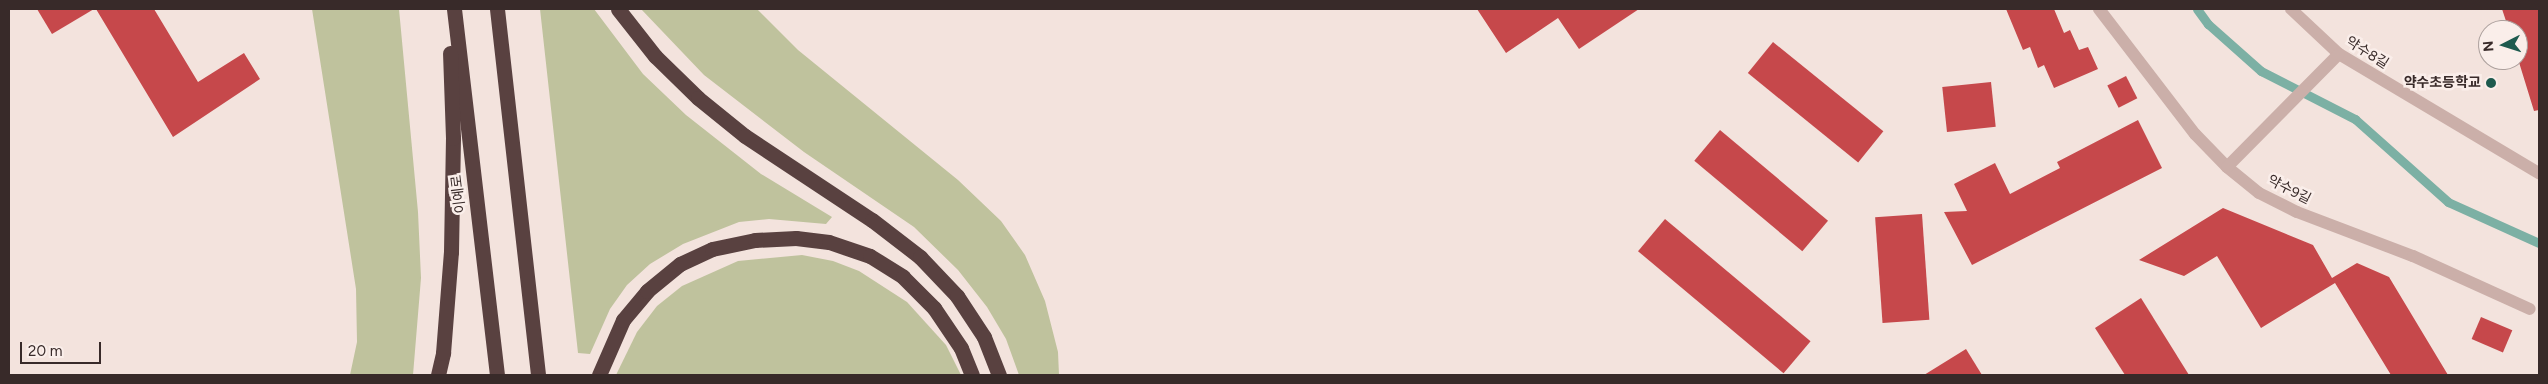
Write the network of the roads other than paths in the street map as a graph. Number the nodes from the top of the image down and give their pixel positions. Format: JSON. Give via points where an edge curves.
{"nodes":[{"id":1,"x":449,"y":9,"type":"edge"},
{"id":2,"x":454,"y":9,"type":"edge"},
{"id":3,"x":497,"y":9,"type":"edge"},
{"id":4,"x":618,"y":9,"type":"edge"},
{"id":5,"x":2099,"y":9,"type":"edge"},
{"id":6,"x":2291,"y":9,"type":"edge"},
{"id":7,"x":2339,"y":54,"type":"junction"},
{"id":8,"x":2227,"y":167,"type":"junction"},
{"id":9,"x":2539,"y":173,"type":"edge"},
{"id":10,"x":2530,"y":309,"type":"dead end"},
{"id":11,"x":438,"y":375,"type":"edge"},
{"id":12,"x":497,"y":375,"type":"edge"},
{"id":13,"x":538,"y":375,"type":"edge"},
{"id":14,"x":599,"y":375,"type":"edge"},
{"id":15,"x":972,"y":375,"type":"edge"},
{"id":16,"x":998,"y":375,"type":"edge"}],
"edges":[{"from":1,"to":11,"type":"highway","via":[[453,138],[451,252],[443,352]]},
{"from":2,"to":12,"type":"highway","name":"이예로"},
{"from":3,"to":13,"type":"highway"},
{"from":4,"to":16,"type":"highway","via":[[655,56],[698,98],[745,136],[872,220],[920,257],[958,296],[984,337]]},
{"from":5,"to":8,"type":"street","name":"약수9길","via":[[2195,134]]},
{"from":6,"to":7,"type":"street","name":"약수8길"},
{"from":7,"to":8,"type":"street"},
{"from":7,"to":9,"type":"street","name":"약수8길"},
{"from":8,"to":10,"type":"street","name":"약수9길","via":[[2259,192],[2297,212],[2413,256]]},
{"from":14,"to":15,"type":"highway","via":[[623,320],[647,290],[680,264],[712,249],[755,240],[796,238],[829,242],[870,256],[903,277],[934,308],[961,348]]}]}
